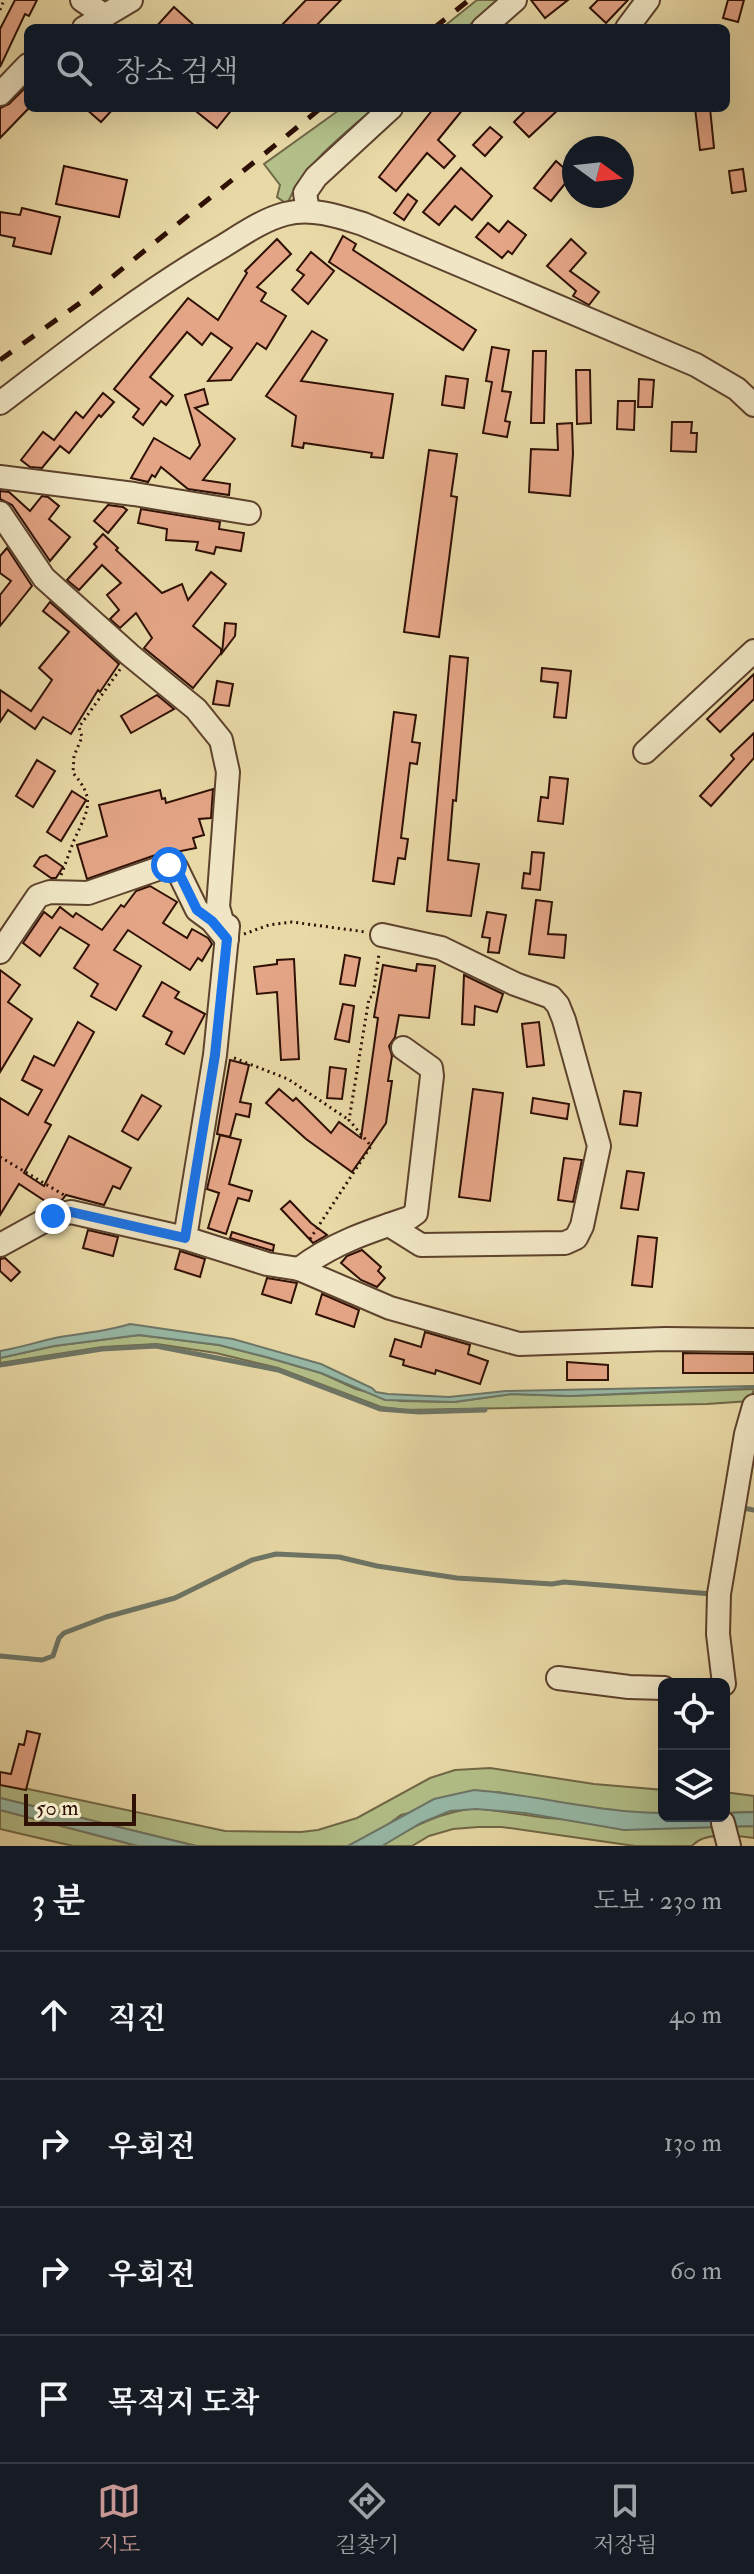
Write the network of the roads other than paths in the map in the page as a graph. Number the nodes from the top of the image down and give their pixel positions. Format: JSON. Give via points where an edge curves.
{"nodes":[{"id":1,"x":82,"y":0,"type":"edge"},
{"id":2,"x":131,"y":0,"type":"edge"},
{"id":3,"x":515,"y":0,"type":"edge"},
{"id":4,"x":648,"y":0,"type":"edge"},
{"id":5,"x":105,"y":16,"type":"junction"},
{"id":6,"x":91,"y":24,"type":"edge"},
{"id":7,"x":488,"y":24,"type":"edge"},
{"id":8,"x":630,"y":24,"type":"edge"},
{"id":9,"x":24,"y":69,"type":"edge"},
{"id":10,"x":0,"y":94,"type":"edge"},
{"id":11,"x":387,"y":112,"type":"edge"},
{"id":12,"x":308,"y":211,"type":"junction"},
{"id":13,"x":0,"y":403,"type":"edge"},
{"id":14,"x":754,"y":405,"type":"edge"},
{"id":15,"x":0,"y":477,"type":"edge"},
{"id":16,"x":0,"y":513,"type":"edge"},
{"id":17,"x":249,"y":513,"type":"dead end"},
{"id":18,"x":754,"y":651,"type":"edge"},
{"id":19,"x":645,"y":752,"type":"dead end"},
{"id":20,"x":231,"y":903,"type":"dead end"},
{"id":21,"x":382,"y":935,"type":"road end"},
{"id":22,"x":227,"y":939,"type":"junction"},
{"id":23,"x":0,"y":952,"type":"edge"},
{"id":24,"x":403,"y":1048,"type":"dead end"},
{"id":25,"x":389,"y":1225,"type":"junction"},
{"id":26,"x":185,"y":1238,"type":"junction"},
{"id":27,"x":0,"y":1245,"type":"edge"},
{"id":28,"x":299,"y":1269,"type":"junction"},
{"id":29,"x":754,"y":1340,"type":"edge"},
{"id":30,"x":754,"y":1406,"type":"edge"},
{"id":31,"x":558,"y":1678,"type":"dead end"},
{"id":32,"x":723,"y":1678,"type":"edge"},
{"id":33,"x":658,"y":1688,"type":"edge"},
{"id":34,"x":726,"y":1822,"type":"edge"},
{"id":35,"x":729,"y":1846,"type":"edge"}],
"edges":[{"from":1,"to":5,"type":"street"},
{"from":2,"to":5,"type":"street"},
{"from":3,"to":7,"type":"street"},
{"from":4,"to":8,"type":"street"},
{"from":5,"to":6,"type":"street"},
{"from":9,"to":10,"type":"street"},
{"from":11,"to":12,"type":"street","via":[[316,177],[305,193]]},
{"from":12,"to":13,"type":"street","via":[[258,225],[193,264]]},
{"from":12,"to":14,"type":"street","via":[[363,224],[696,365]]},
{"from":15,"to":17,"type":"street"},
{"from":16,"to":22,"type":"street","via":[[44,578],[196,709],[221,740],[228,772],[218,907]]},
{"from":18,"to":19,"type":"street"},
{"from":20,"to":22,"type":"street"},
{"from":21,"to":25,"type":"street","via":[[441,948],[551,997],[564,1020],[599,1146],[582,1226],[576,1238],[565,1243],[421,1245]]},
{"from":22,"to":23,"type":"street","via":[[197,910],[176,867],[169,865],[88,893],[38,896]]},
{"from":22,"to":26,"type":"street","via":[[215,1055]]},
{"from":24,"to":25,"type":"street","via":[[431,1068],[432,1076],[416,1213]]},
{"from":25,"to":28,"type":"street","via":[[347,1239]]},
{"from":26,"to":27,"type":"street","via":[[71,1212]]},
{"from":26,"to":28,"type":"street"},
{"from":28,"to":29,"type":"street","via":[[390,1308],[519,1344]]},
{"from":30,"to":32,"type":"street","via":[[719,1594]]},
{"from":31,"to":33,"type":"street"},
{"from":34,"to":35,"type":"street"}]}
